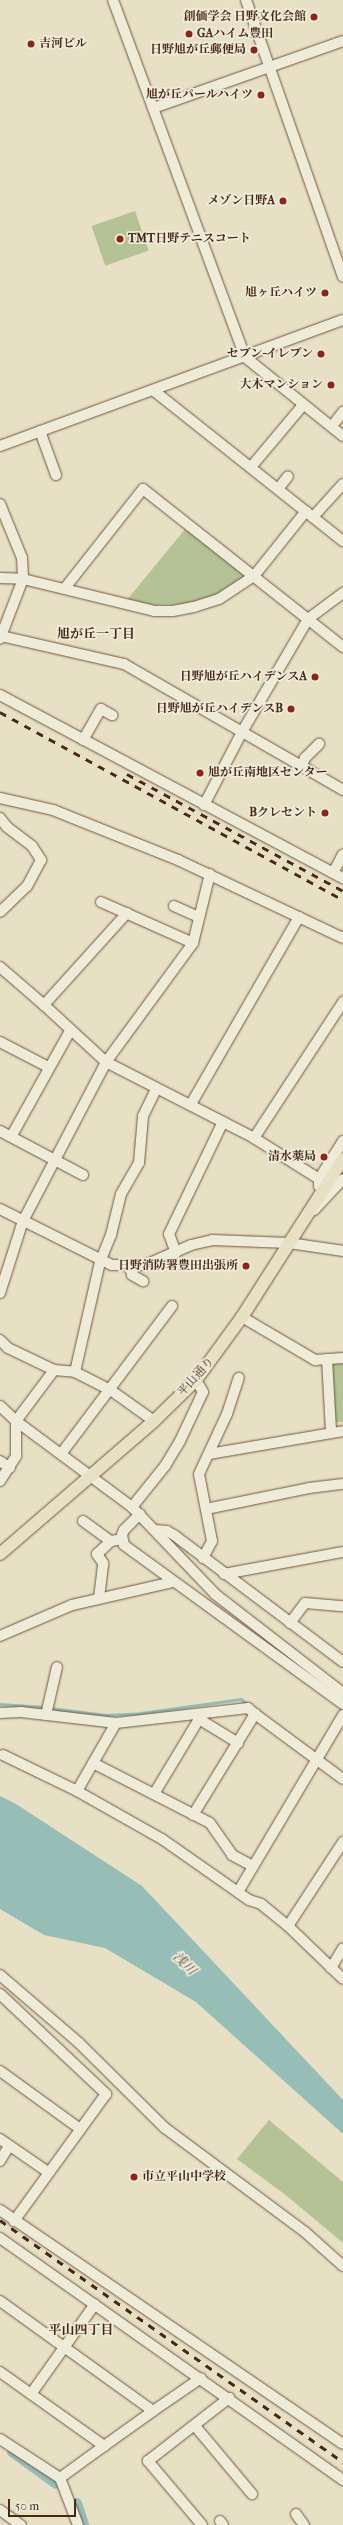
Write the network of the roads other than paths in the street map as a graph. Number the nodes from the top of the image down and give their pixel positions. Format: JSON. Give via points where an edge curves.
{"nodes":[{"id":1,"x":113,"y":0,"type":"edge"},
{"id":2,"x":246,"y":0,"type":"edge"},
{"id":3,"x":343,"y":41,"type":"edge"},
{"id":4,"x":270,"y":67,"type":"junction"},
{"id":5,"x":153,"y":108,"type":"junction"},
{"id":6,"x":343,"y":278,"type":"edge"},
{"id":7,"x":343,"y":320,"type":"edge"},
{"id":8,"x":245,"y":357,"type":"junction"},
{"id":9,"x":153,"y":390,"type":"junction"},
{"id":10,"x":303,"y":405,"type":"junction"},
{"id":11,"x":343,"y":412,"type":"edge"},
{"id":12,"x":332,"y":426,"type":"junction"},
{"id":13,"x":40,"y":431,"type":"junction"},
{"id":14,"x":343,"y":436,"type":"edge"},
{"id":15,"x":0,"y":446,"type":"edge"},
{"id":16,"x":251,"y":467,"type":"junction"},
{"id":17,"x":56,"y":475,"type":"dead end"},
{"id":18,"x":288,"y":476,"type":"dead end"},
{"id":19,"x":343,"y":484,"type":"edge"},
{"id":20,"x":278,"y":489,"type":"junction"},
{"id":21,"x":0,"y":504,"type":"edge"},
{"id":22,"x":310,"y":514,"type":"junction"},
{"id":23,"x":343,"y":541,"type":"edge"},
{"id":24,"x":254,"y":576,"type":"junction"},
{"id":25,"x":0,"y":578,"type":"edge"},
{"id":26,"x":23,"y":579,"type":"junction"},
{"id":27,"x":65,"y":588,"type":"junction"},
{"id":28,"x":343,"y":593,"type":"edge"},
{"id":29,"x":308,"y":619,"type":"junction"},
{"id":30,"x":1,"y":638,"type":"edge"},
{"id":31,"x":343,"y":647,"type":"edge"},
{"id":32,"x":0,"y":695,"type":"edge"},
{"id":33,"x":112,"y":715,"type":"dead end"},
{"id":34,"x":242,"y":732,"type":"junction"},
{"id":35,"x":83,"y":740,"type":"junction"},
{"id":36,"x":319,"y":744,"type":"dead end"},
{"id":37,"x":302,"y":765,"type":"junction"},
{"id":38,"x":343,"y":790,"type":"edge"},
{"id":39,"x":0,"y":798,"type":"edge"},
{"id":40,"x":204,"y":805,"type":"junction"},
{"id":41,"x":0,"y":818,"type":"edge"},
{"id":42,"x":343,"y":854,"type":"edge"},
{"id":43,"x":333,"y":873,"type":"junction"},
{"id":44,"x":210,"y":874,"type":"junction"},
{"id":45,"x":343,"y":878,"type":"edge"},
{"id":46,"x":101,"y":902,"type":"dead end"},
{"id":47,"x":174,"y":906,"type":"dead end"},
{"id":48,"x":0,"y":912,"type":"edge"},
{"id":49,"x":127,"y":913,"type":"junction"},
{"id":50,"x":199,"y":917,"type":"junction"},
{"id":51,"x":299,"y":917,"type":"junction"},
{"id":52,"x":343,"y":938,"type":"edge"},
{"id":53,"x":193,"y":943,"type":"junction"},
{"id":54,"x":0,"y":967,"type":"edge"},
{"id":55,"x":343,"y":1002,"type":"edge"},
{"id":56,"x":44,"y":1005,"type":"junction"},
{"id":57,"x":70,"y":1031,"type":"junction"},
{"id":58,"x":0,"y":1042,"type":"edge"},
{"id":59,"x":106,"y":1062,"type":"junction"},
{"id":60,"x":48,"y":1067,"type":"junction"},
{"id":61,"x":156,"y":1089,"type":"junction"},
{"id":62,"x":191,"y":1104,"type":"junction"},
{"id":63,"x":223,"y":1122,"type":"junction"},
{"id":64,"x":0,"y":1131,"type":"edge"},
{"id":65,"x":11,"y":1137,"type":"junction"},
{"id":66,"x":254,"y":1138,"type":"junction"},
{"id":67,"x":343,"y":1141,"type":"edge"},
{"id":68,"x":56,"y":1159,"type":"junction"},
{"id":69,"x":343,"y":1159,"type":"edge"},
{"id":70,"x":83,"y":1175,"type":"dead end"},
{"id":71,"x":319,"y":1179,"type":"junction"},
{"id":72,"x":343,"y":1179,"type":"edge"},
{"id":73,"x":316,"y":1201,"type":"junction"},
{"id":74,"x":0,"y":1209,"type":"edge"},
{"id":75,"x":306,"y":1217,"type":"junction"},
{"id":76,"x":23,"y":1221,"type":"junction"},
{"id":77,"x":289,"y":1243,"type":"junction"},
{"id":78,"x":343,"y":1251,"type":"edge"},
{"id":79,"x":176,"y":1253,"type":"junction"},
{"id":80,"x":100,"y":1262,"type":"junction"},
{"id":81,"x":130,"y":1267,"type":"junction"},
{"id":82,"x":144,"y":1280,"type":"dead end"},
{"id":83,"x":0,"y":1293,"type":"edge"},
{"id":84,"x":172,"y":1306,"type":"dead end"},
{"id":85,"x":242,"y":1317,"type":"junction"},
{"id":86,"x":0,"y":1340,"type":"edge"},
{"id":87,"x":343,"y":1358,"type":"edge"},
{"id":88,"x":326,"y":1359,"type":"junction"},
{"id":89,"x":54,"y":1370,"type":"junction"},
{"id":90,"x":75,"y":1372,"type":"junction"},
{"id":91,"x":239,"y":1378,"type":"dead end"},
{"id":92,"x":196,"y":1380,"type":"junction"},
{"id":93,"x":109,"y":1389,"type":"junction"},
{"id":94,"x":0,"y":1406,"type":"edge"},
{"id":95,"x":16,"y":1420,"type":"junction"},
{"id":96,"x":154,"y":1421,"type":"junction"},
{"id":97,"x":331,"y":1431,"type":"junction"},
{"id":98,"x":343,"y":1431,"type":"edge"},
{"id":99,"x":61,"y":1454,"type":"junction"},
{"id":100,"x":209,"y":1454,"type":"junction"},
{"id":101,"x":0,"y":1461,"type":"edge"},
{"id":102,"x":10,"y":1468,"type":"junction"},
{"id":103,"x":89,"y":1475,"type":"junction"},
{"id":104,"x":0,"y":1481,"type":"edge"},
{"id":105,"x":343,"y":1484,"type":"edge"},
{"id":106,"x":132,"y":1507,"type":"junction"},
{"id":107,"x":206,"y":1509,"type":"junction"},
{"id":108,"x":140,"y":1514,"type":"junction"},
{"id":109,"x":83,"y":1521,"type":"dead end"},
{"id":110,"x":155,"y":1530,"type":"junction"},
{"id":111,"x":122,"y":1539,"type":"junction"},
{"id":112,"x":111,"y":1541,"type":"junction"},
{"id":113,"x":343,"y":1552,"type":"edge"},
{"id":114,"x":0,"y":1554,"type":"edge"},
{"id":115,"x":203,"y":1558,"type":"junction"},
{"id":116,"x":224,"y":1574,"type":"junction"},
{"id":117,"x":173,"y":1582,"type":"junction"},
{"id":118,"x":99,"y":1598,"type":"junction"},
{"id":119,"x":343,"y":1606,"type":"edge"},
{"id":120,"x":290,"y":1623,"type":"junction"},
{"id":121,"x":0,"y":1636,"type":"edge"},
{"id":122,"x":343,"y":1662,"type":"edge"},
{"id":123,"x":57,"y":1667,"type":"dead end"},
{"id":124,"x":329,"y":1682,"type":"junction"},
{"id":125,"x":343,"y":1689,"type":"edge"},
{"id":126,"x":343,"y":1693,"type":"edge"},
{"id":127,"x":343,"y":1704,"type":"edge"},
{"id":128,"x":47,"y":1710,"type":"junction"},
{"id":129,"x":252,"y":1711,"type":"junction"},
{"id":130,"x":0,"y":1713,"type":"edge"},
{"id":131,"x":343,"y":1715,"type":"edge"},
{"id":132,"x":201,"y":1716,"type":"junction"},
{"id":133,"x":116,"y":1723,"type":"junction"},
{"id":134,"x":238,"y":1743,"type":"junction"},
{"id":135,"x":3,"y":1755,"type":"dead end"},
{"id":136,"x":319,"y":1757,"type":"junction"},
{"id":137,"x":93,"y":1763,"type":"junction"},
{"id":138,"x":343,"y":1779,"type":"edge"},
{"id":139,"x":77,"y":1791,"type":"junction"},
{"id":140,"x":154,"y":1794,"type":"junction"},
{"id":141,"x":193,"y":1815,"type":"junction"},
{"id":142,"x":343,"y":1842,"type":"edge"},
{"id":143,"x":253,"y":1866,"type":"junction"},
{"id":144,"x":238,"y":1892,"type":"junction"},
{"id":145,"x":288,"y":1926,"type":"junction"},
{"id":146,"x":343,"y":1948,"type":"edge"},
{"id":147,"x":331,"y":1968,"type":"junction"},
{"id":148,"x":0,"y":1975,"type":"edge"},
{"id":149,"x":343,"y":1979,"type":"edge"},
{"id":150,"x":0,"y":1994,"type":"edge"},
{"id":151,"x":0,"y":2071,"type":"edge"},
{"id":152,"x":80,"y":2129,"type":"junction"},
{"id":153,"x":0,"y":2139,"type":"edge"},
{"id":154,"x":9,"y":2146,"type":"junction"},
{"id":155,"x":0,"y":2160,"type":"edge"},
{"id":156,"x":48,"y":2172,"type":"junction"},
{"id":157,"x":0,"y":2210,"type":"edge"},
{"id":158,"x":14,"y":2221,"type":"junction"},
{"id":159,"x":0,"y":2238,"type":"edge"},
{"id":160,"x":343,"y":2266,"type":"edge"},
{"id":161,"x":0,"y":2301,"type":"edge"},
{"id":162,"x":94,"y":2304,"type":"junction"},
{"id":163,"x":64,"y":2348,"type":"junction"},
{"id":164,"x":0,"y":2372,"type":"edge"},
{"id":165,"x":201,"y":2378,"type":"junction"},
{"id":166,"x":32,"y":2394,"type":"junction"},
{"id":167,"x":229,"y":2398,"type":"junction"},
{"id":168,"x":153,"y":2411,"type":"junction"},
{"id":169,"x":195,"y":2426,"type":"junction"},
{"id":170,"x":0,"y":2439,"type":"edge"},
{"id":171,"x":343,"y":2444,"type":"edge"},
{"id":172,"x":104,"y":2446,"type":"junction"},
{"id":173,"x":60,"y":2478,"type":"junction"},
{"id":174,"x":343,"y":2480,"type":"edge"},
{"id":175,"x":252,"y":2494,"type":"dead end"},
{"id":176,"x":0,"y":2510,"type":"edge"},
{"id":177,"x":296,"y":2514,"type":"dead end"},
{"id":178,"x":21,"y":2525,"type":"edge"},
{"id":179,"x":78,"y":2525,"type":"edge"},
{"id":180,"x":202,"y":2525,"type":"edge"},
{"id":181,"x":304,"y":2525,"type":"edge"}],
"edges":[{"from":1,"to":5,"type":"street"},
{"from":2,"to":4,"type":"street"},
{"from":3,"to":4,"type":"street"},
{"from":4,"to":5,"type":"street"},
{"from":4,"to":6,"type":"street"},
{"from":5,"to":8,"type":"street"},
{"from":7,"to":8,"type":"street"},
{"from":8,"to":9,"type":"street"},
{"from":8,"to":10,"type":"street"},
{"from":9,"to":13,"type":"street"},
{"from":9,"to":16,"type":"street"},
{"from":10,"to":12,"type":"street"},
{"from":10,"to":16,"type":"street"},
{"from":11,"to":12,"type":"street"},
{"from":12,"to":14,"type":"street"},
{"from":13,"to":15,"type":"street"},
{"from":13,"to":17,"type":"street"},
{"from":16,"to":20,"type":"street"},
{"from":18,"to":20,"type":"street"},
{"from":19,"to":22,"type":"street"},
{"from":20,"to":22,"type":"street"},
{"from":21,"to":26,"type":"street","via":[[22,558]]},
{"from":22,"to":23,"type":"street"},
{"from":22,"to":24,"type":"street"},
{"from":24,"to":27,"type":"street","via":[[219,599],[173,611],[154,611]]},
{"from":24,"to":27,"type":"street","via":[[143,489]]},
{"from":24,"to":29,"type":"street"},
{"from":25,"to":26,"type":"street"},
{"from":26,"to":27,"type":"street"},
{"from":26,"to":30,"type":"street"},
{"from":28,"to":29,"type":"street"},
{"from":29,"to":31,"type":"street"},
{"from":29,"to":34,"type":"street"},
{"from":30,"to":34,"type":"street","via":[[124,664]]},
{"from":32,"to":35,"type":"street"},
{"from":33,"to":35,"type":"street","via":[[101,709]]},
{"from":34,"to":37,"type":"street"},
{"from":34,"to":40,"type":"street"},
{"from":35,"to":40,"type":"street"},
{"from":36,"to":37,"type":"street","via":[[305,758]]},
{"from":37,"to":38,"type":"street"},
{"from":39,"to":44,"type":"street","via":[[53,810]]},
{"from":40,"to":43,"type":"street"},
{"from":41,"to":48,"type":"street","via":[[7,827],[32,846],[41,860],[27,886]]},
{"from":42,"to":43,"type":"street"},
{"from":43,"to":45,"type":"street"},
{"from":44,"to":50,"type":"street"},
{"from":44,"to":51,"type":"street"},
{"from":46,"to":49,"type":"street"},
{"from":47,"to":50,"type":"street"},
{"from":49,"to":53,"type":"street"},
{"from":49,"to":56,"type":"street"},
{"from":50,"to":53,"type":"street"},
{"from":51,"to":52,"type":"street"},
{"from":51,"to":62,"type":"street"},
{"from":53,"to":59,"type":"street"},
{"from":54,"to":56,"type":"street"},
{"from":55,"to":66,"type":"street"},
{"from":56,"to":57,"type":"street"},
{"from":57,"to":59,"type":"street"},
{"from":57,"to":60,"type":"street"},
{"from":58,"to":60,"type":"street"},
{"from":59,"to":61,"type":"street"},
{"from":59,"to":68,"type":"street"},
{"from":60,"to":65,"type":"street"},
{"from":61,"to":62,"type":"street"},
{"from":61,"to":80,"type":"street","via":[[143,1116],[139,1163],[121,1194],[111,1235]]},
{"from":62,"to":63,"type":"street"},
{"from":63,"to":66,"type":"street"},
{"from":63,"to":79,"type":"street","via":[[169,1234]]},
{"from":64,"to":65,"type":"street"},
{"from":65,"to":68,"type":"street"},
{"from":66,"to":71,"type":"street"},
{"from":67,"to":71,"type":"street"},
{"from":68,"to":70,"type":"street"},
{"from":68,"to":76,"type":"street"},
{"from":69,"to":73,"type":"main road","name":"平山通り"},
{"from":71,"to":73,"type":"street"},
{"from":72,"to":75,"type":"street"},
{"from":73,"to":75,"type":"main road","name":"平山通り"},
{"from":74,"to":76,"type":"street"},
{"from":75,"to":77,"type":"main road","name":"平山通り"},
{"from":76,"to":80,"type":"street"},
{"from":76,"to":83,"type":"street"},
{"from":77,"to":78,"type":"street"},
{"from":77,"to":79,"type":"street","via":[[212,1240],[191,1245]]},
{"from":77,"to":85,"type":"main road","name":"平山通り"},
{"from":79,"to":81,"type":"street","via":[[157,1262]]},
{"from":80,"to":81,"type":"street"},
{"from":80,"to":90,"type":"street"},
{"from":81,"to":82,"type":"street","via":[[132,1275]]},
{"from":84,"to":93,"type":"street"},
{"from":85,"to":88,"type":"street","via":[[315,1360]]},
{"from":85,"to":92,"type":"main road","name":"平山通り"},
{"from":86,"to":89,"type":"street","via":[[8,1348]]},
{"from":87,"to":88,"type":"street"},
{"from":88,"to":97,"type":"street"},
{"from":89,"to":90,"type":"street"},
{"from":89,"to":95,"type":"street"},
{"from":90,"to":93,"type":"street"},
{"from":91,"to":100,"type":"street"},
{"from":92,"to":96,"type":"main road","name":"平山通り"},
{"from":92,"to":106,"type":"street","via":[[203,1392],[180,1441],[165,1466]]},
{"from":93,"to":96,"type":"street"},
{"from":93,"to":99,"type":"street"},
{"from":94,"to":95,"type":"street"},
{"from":95,"to":99,"type":"street"},
{"from":95,"to":102,"type":"street","via":[[16,1456]]},
{"from":96,"to":103,"type":"main road","name":"平山通り"},
{"from":97,"to":98,"type":"street"},
{"from":97,"to":100,"type":"street"},
{"from":99,"to":103,"type":"street"},
{"from":100,"to":107,"type":"street","via":[[199,1474]]},
{"from":101,"to":102,"type":"street"},
{"from":102,"to":104,"type":"street"},
{"from":103,"to":106,"type":"street"},
{"from":103,"to":114,"type":"main road","name":"平山通り"},
{"from":105,"to":107,"type":"street","via":[[309,1488]]},
{"from":106,"to":108,"type":"street"},
{"from":107,"to":115,"type":"street","via":[[212,1542]]},
{"from":108,"to":110,"type":"street"},
{"from":108,"to":111,"type":"street","via":[[124,1530]]},
{"from":109,"to":112,"type":"street"},
{"from":110,"to":115,"type":"street","via":[[167,1531]]},
{"from":110,"to":124,"type":"street","via":[[215,1594]]},
{"from":111,"to":112,"type":"street"},
{"from":111,"to":117,"type":"street","via":[[124,1545]]},
{"from":112,"to":118,"type":"street","via":[[97,1554],[102,1563]]},
{"from":113,"to":116,"type":"street"},
{"from":115,"to":116,"type":"street"},
{"from":116,"to":120,"type":"street"},
{"from":117,"to":118,"type":"street"},
{"from":117,"to":127,"type":"street","via":[[258,1640]]},
{"from":118,"to":121,"type":"street","via":[[61,1608]]},
{"from":119,"to":120,"type":"street","via":[[305,1603]]},
{"from":120,"to":122,"type":"street"},
{"from":123,"to":128,"type":"street"},
{"from":124,"to":125,"type":"street"},
{"from":124,"to":126,"type":"street"},
{"from":128,"to":130,"type":"street"},
{"from":128,"to":133,"type":"street"},
{"from":129,"to":132,"type":"street"},
{"from":129,"to":134,"type":"street"},
{"from":129,"to":136,"type":"street"},
{"from":131,"to":136,"type":"street"},
{"from":132,"to":133,"type":"street"},
{"from":132,"to":134,"type":"street"},
{"from":132,"to":140,"type":"street"},
{"from":133,"to":137,"type":"street"},
{"from":134,"to":141,"type":"street"},
{"from":135,"to":139,"type":"street"},
{"from":136,"to":138,"type":"street"},
{"from":136,"to":143,"type":"street"},
{"from":137,"to":139,"type":"street"},
{"from":137,"to":140,"type":"street"},
{"from":139,"to":144,"type":"street","via":[[162,1839]]},
{"from":140,"to":141,"type":"street"},
{"from":141,"to":143,"type":"street","via":[[210,1823],[232,1855]]},
{"from":142,"to":145,"type":"street"},
{"from":143,"to":144,"type":"street"},
{"from":144,"to":145,"type":"street","via":[[261,1904]]},
{"from":145,"to":147,"type":"street"},
{"from":146,"to":147,"type":"street"},
{"from":147,"to":149,"type":"street"},
{"from":148,"to":160,"type":"street","via":[[79,2043],[164,2128],[299,2227]]},
{"from":150,"to":152,"type":"street","via":[[106,2094]]},
{"from":151,"to":152,"type":"street"},
{"from":152,"to":156,"type":"street"},
{"from":153,"to":154,"type":"street"},
{"from":154,"to":155,"type":"street"},
{"from":154,"to":156,"type":"street"},
{"from":156,"to":158,"type":"street"},
{"from":157,"to":158,"type":"street"},
{"from":158,"to":171,"type":"street"},
{"from":159,"to":162,"type":"street"},
{"from":161,"to":163,"type":"street"},
{"from":162,"to":163,"type":"street"},
{"from":162,"to":165,"type":"street"},
{"from":163,"to":166,"type":"street"},
{"from":163,"to":168,"type":"street"},
{"from":164,"to":166,"type":"street"},
{"from":165,"to":167,"type":"street"},
{"from":165,"to":168,"type":"street"},
{"from":166,"to":172,"type":"street"},
{"from":167,"to":169,"type":"street"},
{"from":167,"to":174,"type":"street"},
{"from":168,"to":172,"type":"street"},
{"from":169,"to":175,"type":"street"},
{"from":169,"to":180,"type":"street","via":[[148,2461]]},
{"from":170,"to":173,"type":"street"},
{"from":172,"to":173,"type":"street"},
{"from":173,"to":179,"type":"street"},
{"from":176,"to":178,"type":"street"},
{"from":177,"to":181,"type":"street"}]}
